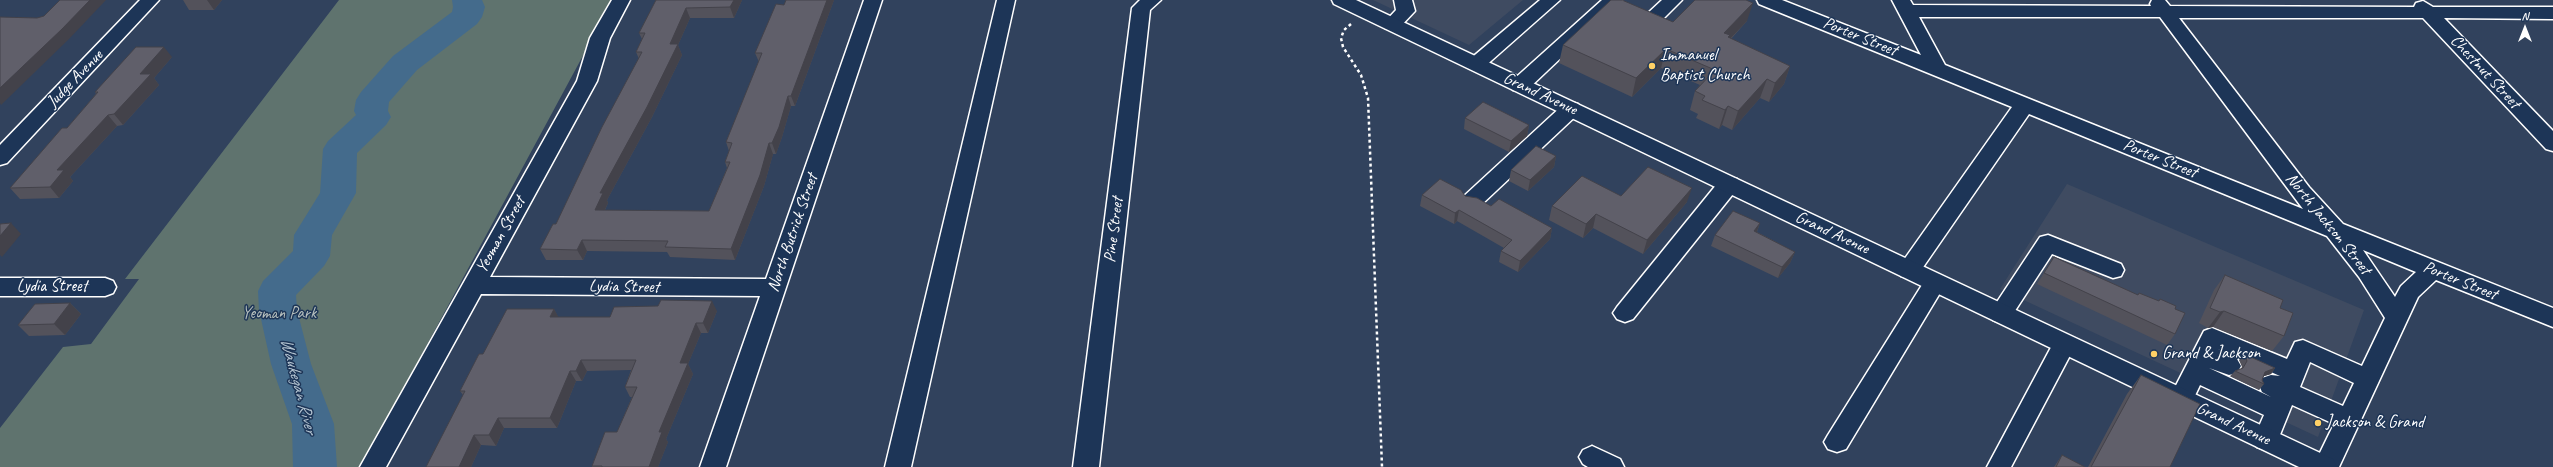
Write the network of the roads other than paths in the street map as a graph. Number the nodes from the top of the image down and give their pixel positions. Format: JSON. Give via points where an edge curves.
{"nodes":[{"id":1,"x":150,"y":0,"type":"edge"},
{"id":2,"x":621,"y":0,"type":"edge"},
{"id":3,"x":873,"y":0,"type":"edge"},
{"id":4,"x":1006,"y":0,"type":"edge"},
{"id":5,"x":1341,"y":0,"type":"edge"},
{"id":6,"x":1403,"y":0,"type":"edge"},
{"id":7,"x":1551,"y":0,"type":"edge"},
{"id":8,"x":1673,"y":0,"type":"edge"},
{"id":9,"x":1766,"y":0,"type":"edge"},
{"id":10,"x":1140,"y":3,"type":"edge"},
{"id":11,"x":1610,"y":3,"type":"edge"},
{"id":12,"x":1904,"y":6,"type":"edge"},
{"id":13,"x":2161,"y":6,"type":"edge"},
{"id":14,"x":2423,"y":6,"type":"edge"},
{"id":15,"x":2553,"y":13,"type":"edge"},
{"id":16,"x":1392,"y":24,"type":"junction"},
{"id":17,"x":1476,"y":64,"type":"junction"},
{"id":18,"x":1937,"y":68,"type":"junction"},
{"id":19,"x":1520,"y":85,"type":"junction"},
{"id":20,"x":2025,"y":104,"type":"junction"},
{"id":21,"x":1571,"y":109,"type":"junction"},
{"id":22,"x":2553,"y":144,"type":"edge"},
{"id":23,"x":0,"y":158,"type":"edge"},
{"id":24,"x":1729,"y":184,"type":"junction"},
{"id":25,"x":1472,"y":201,"type":"edge"},
{"id":26,"x":2335,"y":230,"type":"junction"},
{"id":27,"x":1909,"y":270,"type":"junction"},
{"id":28,"x":2114,"y":270,"type":"dead end"},
{"id":29,"x":2432,"y":270,"type":"junction"},
{"id":30,"x":1936,"y":282,"type":"junction"},
{"id":31,"x":473,"y":285,"type":"junction"},
{"id":32,"x":0,"y":286,"type":"edge"},
{"id":33,"x":105,"y":287,"type":"dead end"},
{"id":34,"x":774,"y":288,"type":"junction"},
{"id":35,"x":1625,"y":313,"type":"dead end"},
{"id":36,"x":2001,"y":314,"type":"junction"},
{"id":37,"x":2397,"y":318,"type":"junction"},
{"id":38,"x":2553,"y":318,"type":"edge"},
{"id":39,"x":2064,"y":344,"type":"junction"},
{"id":40,"x":2199,"y":364,"type":"junction"},
{"id":41,"x":2229,"y":366,"type":"dead end"},
{"id":42,"x":2368,"y":379,"type":"junction"},
{"id":43,"x":2282,"y":390,"type":"junction"},
{"id":44,"x":2181,"y":399,"type":"junction"},
{"id":45,"x":2348,"y":420,"type":"junction"},
{"id":46,"x":2266,"y":440,"type":"junction"},
{"id":47,"x":1837,"y":442,"type":"dead end"},
{"id":48,"x":1999,"y":466,"type":"dead end"},
{"id":49,"x":373,"y":467,"type":"edge"},
{"id":50,"x":713,"y":467,"type":"edge"},
{"id":51,"x":898,"y":467,"type":"edge"},
{"id":52,"x":1086,"y":467,"type":"edge"},
{"id":53,"x":2325,"y":467,"type":"edge"}],
"edges":[{"from":1,"to":23,"type":"street","name":"Judge Avenue"},
{"from":2,"to":31,"type":"street","name":"Yeoman Street","via":[[600,38],[587,81]]},
{"from":3,"to":34,"type":"street","name":"North Butrick Street"},
{"from":4,"to":51,"type":"street"},
{"from":5,"to":16,"type":"street","name":"Grand Avenue"},
{"from":6,"to":16,"type":"street","via":[[1406,11]]},
{"from":7,"to":17,"type":"street"},
{"from":8,"to":11,"type":"street","via":[[1656,16],[1645,20]]},
{"from":9,"to":18,"type":"street","name":"Porter Street"},
{"from":10,"to":52,"type":"street","name":"Pine Street"},
{"from":11,"to":19,"type":"street"},
{"from":12,"to":13,"type":"street"},
{"from":12,"to":18,"type":"street"},
{"from":13,"to":14,"type":"street"},
{"from":13,"to":26,"type":"street","name":"North Jackson Street","via":[[2301,192]]},
{"from":14,"to":15,"type":"street"},
{"from":14,"to":22,"type":"street","name":"Chestnut Street"},
{"from":16,"to":17,"type":"street","name":"Grand Avenue"},
{"from":17,"to":19,"type":"street","name":"Grand Avenue"},
{"from":18,"to":20,"type":"street","name":"Porter Street"},
{"from":19,"to":21,"type":"street","name":"Grand Avenue"},
{"from":20,"to":26,"type":"street","name":"Porter Street"},
{"from":20,"to":27,"type":"street"},
{"from":21,"to":24,"type":"street","name":"Grand Avenue"},
{"from":21,"to":25,"type":"street"},
{"from":24,"to":27,"type":"street","name":"Grand Avenue"},
{"from":24,"to":35,"type":"street"},
{"from":26,"to":29,"type":"street","name":"Porter Street"},
{"from":26,"to":37,"type":"street","name":"North Jackson Street","via":[[2367,271]]},
{"from":27,"to":30,"type":"street","name":"Grand Avenue"},
{"from":28,"to":36,"type":"street","via":[[2048,244]]},
{"from":29,"to":37,"type":"street","via":[[2409,292]]},
{"from":29,"to":38,"type":"street","name":"Porter Street"},
{"from":30,"to":36,"type":"street","name":"Grand Avenue"},
{"from":30,"to":47,"type":"street"},
{"from":31,"to":34,"type":"street","name":"Lydia Street"},
{"from":31,"to":49,"type":"street","name":"Yeoman Street"},
{"from":32,"to":33,"type":"street","name":"Lydia Street"},
{"from":34,"to":50,"type":"street","name":"North Butrick Street"},
{"from":36,"to":39,"type":"street","name":"Grand Avenue"},
{"from":37,"to":42,"type":"street"},
{"from":39,"to":44,"type":"street","name":"Grand Avenue"},
{"from":39,"to":48,"type":"street"},
{"from":40,"to":41,"type":"street"},
{"from":40,"to":43,"type":"street"},
{"from":40,"to":43,"type":"street","via":[[2212,337]]},
{"from":40,"to":44,"type":"street"},
{"from":42,"to":43,"type":"street","via":[[2303,349]]},
{"from":42,"to":45,"type":"street"},
{"from":43,"to":45,"type":"street"},
{"from":43,"to":46,"type":"street"},
{"from":44,"to":46,"type":"street","name":"Grand Avenue"},
{"from":45,"to":53,"type":"street"},
{"from":46,"to":53,"type":"street","name":"Grand Avenue"}]}
